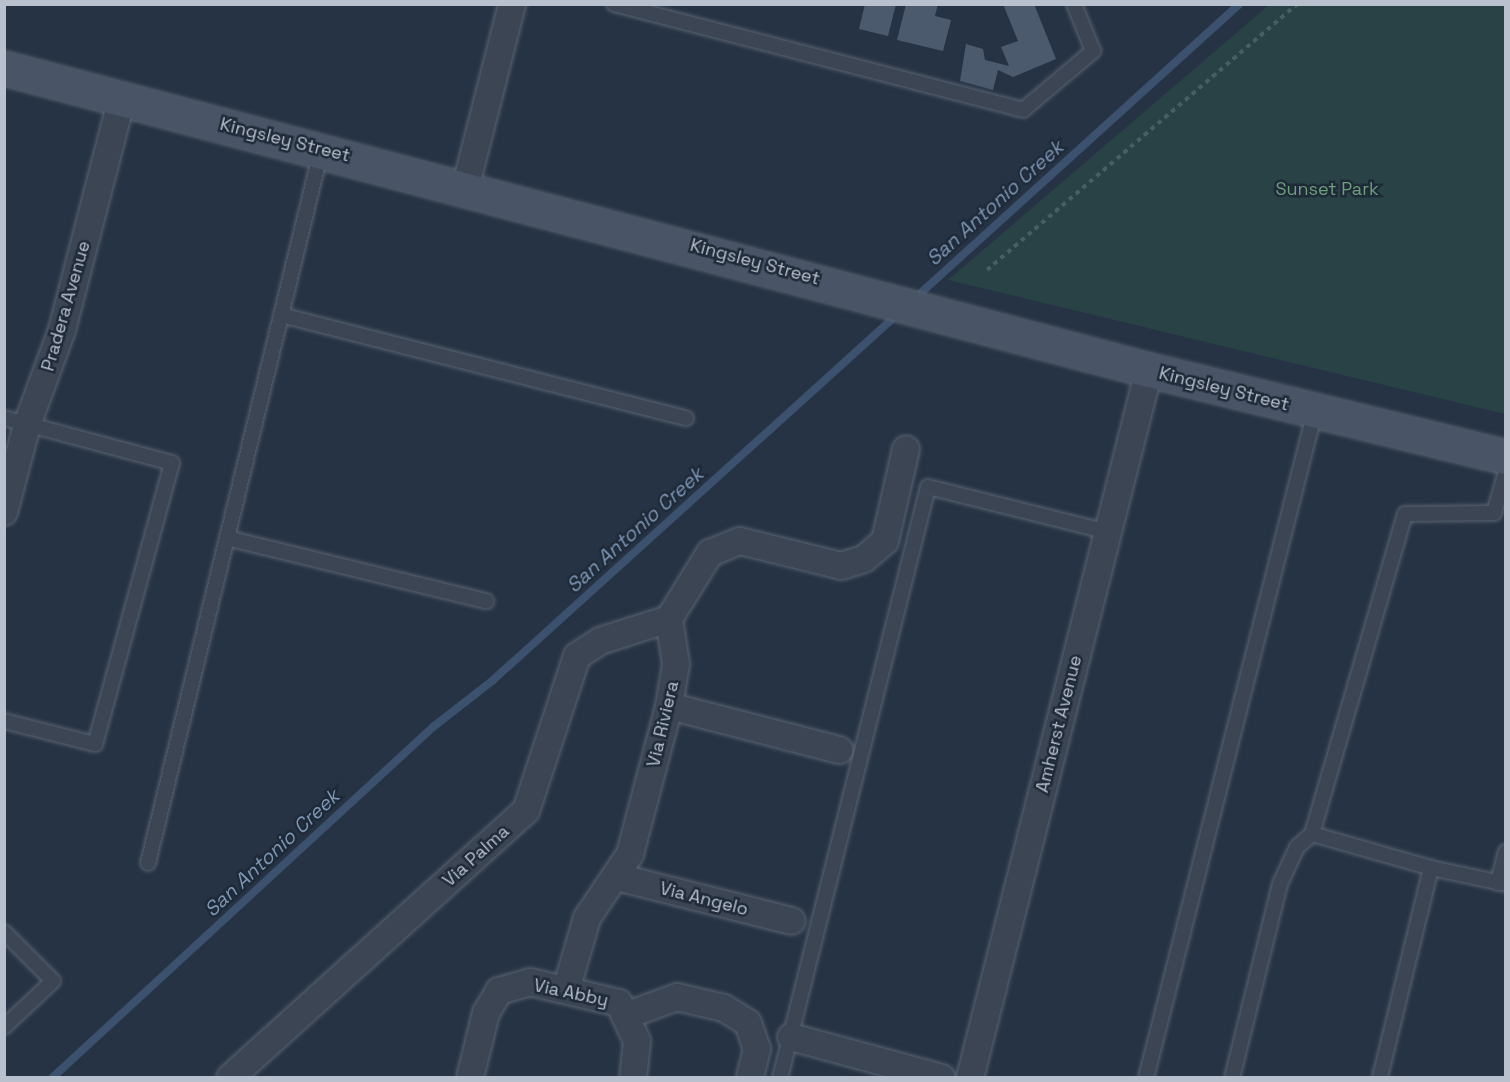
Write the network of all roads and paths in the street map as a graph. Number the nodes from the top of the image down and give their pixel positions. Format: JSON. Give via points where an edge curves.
{"nodes":[{"id":1,"x":512,"y":4,"type":"edge"},
{"id":2,"x":614,"y":4,"type":"edge"},
{"id":3,"x":1074,"y":4,"type":"edge"},
{"id":4,"x":1297,"y":4,"type":"edge"},
{"id":5,"x":4,"y":68,"type":"edge"},
{"id":6,"x":122,"y":98,"type":"junction"},
{"id":7,"x":321,"y":149,"type":"junction"},
{"id":8,"x":466,"y":185,"type":"junction"},
{"id":9,"x":987,"y":270,"type":"dead end"},
{"id":10,"x":281,"y":315,"type":"junction"},
{"id":11,"x":1149,"y":370,"type":"junction"},
{"id":12,"x":1315,"y":411,"type":"junction"},
{"id":13,"x":686,"y":418,"type":"dead end"},
{"id":14,"x":16,"y":421,"type":"edge"},
{"id":15,"x":906,"y":449,"type":"dead end"},
{"id":16,"x":1506,"y":457,"type":"edge"},
{"id":17,"x":1506,"y":472,"type":"edge"},
{"id":18,"x":4,"y":512,"type":"edge"},
{"id":19,"x":1500,"y":517,"type":"edge"},
{"id":20,"x":1108,"y":532,"type":"junction"},
{"id":21,"x":227,"y":538,"type":"junction"},
{"id":22,"x":486,"y":602,"type":"dead end"},
{"id":23,"x":669,"y":619,"type":"junction"},
{"id":24,"x":669,"y":706,"type":"junction"},
{"id":25,"x":4,"y":720,"type":"edge"},
{"id":26,"x":839,"y":750,"type":"dead end"},
{"id":27,"x":1312,"y":834,"type":"junction"},
{"id":28,"x":1506,"y":852,"type":"edge"},
{"id":29,"x":148,"y":863,"type":"dead end"},
{"id":30,"x":1431,"y":868,"type":"junction"},
{"id":31,"x":617,"y":877,"type":"junction"},
{"id":32,"x":1502,"y":884,"type":"edge"},
{"id":33,"x":792,"y":921,"type":"dead end"},
{"id":34,"x":4,"y":932,"type":"edge"},
{"id":35,"x":566,"y":990,"type":"junction"},
{"id":36,"x":625,"y":1016,"type":"junction"},
{"id":37,"x":4,"y":1027,"type":"edge"},
{"id":38,"x":791,"y":1037,"type":"junction"},
{"id":39,"x":230,"y":1077,"type":"edge"},
{"id":40,"x":470,"y":1077,"type":"edge"},
{"id":41,"x":633,"y":1077,"type":"edge"},
{"id":42,"x":750,"y":1077,"type":"edge"},
{"id":43,"x":780,"y":1077,"type":"edge"},
{"id":44,"x":942,"y":1077,"type":"edge"},
{"id":45,"x":970,"y":1077,"type":"edge"},
{"id":46,"x":1146,"y":1077,"type":"edge"},
{"id":47,"x":1232,"y":1077,"type":"edge"},
{"id":48,"x":1380,"y":1077,"type":"edge"}],
"edges":[{"from":1,"to":8,"type":"street"},
{"from":2,"to":3,"type":"lane","via":[[1023,110],[1094,51]]},
{"from":4,"to":9,"type":"path"},
{"from":5,"to":6,"type":"main road","name":"Kingsley Street"},
{"from":6,"to":7,"type":"main road","name":"Kingsley Street"},
{"from":6,"to":14,"type":"street","name":"Pradera Avenue","via":[[62,330]]},
{"from":7,"to":8,"type":"main road","name":"Kingsley Street"},
{"from":7,"to":10,"type":"lane"},
{"from":8,"to":11,"type":"main road","name":"Kingsley Street"},
{"from":10,"to":13,"type":"lane"},
{"from":10,"to":21,"type":"lane"},
{"from":11,"to":12,"type":"main road","name":"Kingsley Street"},
{"from":11,"to":20,"type":"street","name":"Amherst Avenue"},
{"from":12,"to":16,"type":"main road","name":"Kingsley Street"},
{"from":12,"to":46,"type":"lane"},
{"from":14,"to":18,"type":"street","name":"Pradera Avenue"},
{"from":14,"to":25,"type":"lane","via":[[172,463],[95,744]]},
{"from":15,"to":23,"type":"street","via":[[885,541],[864,559],[841,566],[740,541],[710,553]]},
{"from":17,"to":19,"type":"lane"},
{"from":19,"to":27,"type":"lane","via":[[1405,514]]},
{"from":20,"to":38,"type":"lane","via":[[928,487]]},
{"from":20,"to":45,"type":"street","name":"Amherst Avenue"},
{"from":21,"to":22,"type":"lane"},
{"from":21,"to":29,"type":"lane"},
{"from":23,"to":24,"type":"street","name":"Via Riviera","via":[[676,664]]},
{"from":23,"to":39,"type":"street","name":"Via Palma","via":[[600,641],[577,656],[526,811]]},
{"from":24,"to":26,"type":"street"},
{"from":24,"to":31,"type":"street","name":"Via Riviera","via":[[630,854]]},
{"from":27,"to":30,"type":"lane"},
{"from":27,"to":47,"type":"lane","via":[[1297,847],[1280,884]]},
{"from":28,"to":32,"type":"lane"},
{"from":30,"to":32,"type":"lane"},
{"from":30,"to":48,"type":"lane"},
{"from":31,"to":33,"type":"street","name":"Via Angelo"},
{"from":31,"to":35,"type":"street","name":"Via Riviera","via":[[587,918]]},
{"from":34,"to":37,"type":"lane","via":[[53,981]]},
{"from":35,"to":36,"type":"street","name":"Via Abby","via":[[619,1003]]},
{"from":35,"to":40,"type":"street","name":"Via Abby","via":[[530,982],[500,991],[486,1013]]},
{"from":36,"to":41,"type":"street","via":[[637,1041]]},
{"from":36,"to":42,"type":"street","name":"Via Abby","via":[[677,997],[724,1008],[748,1023],[757,1049]]},
{"from":38,"to":43,"type":"lane"},
{"from":38,"to":44,"type":"street"}]}
